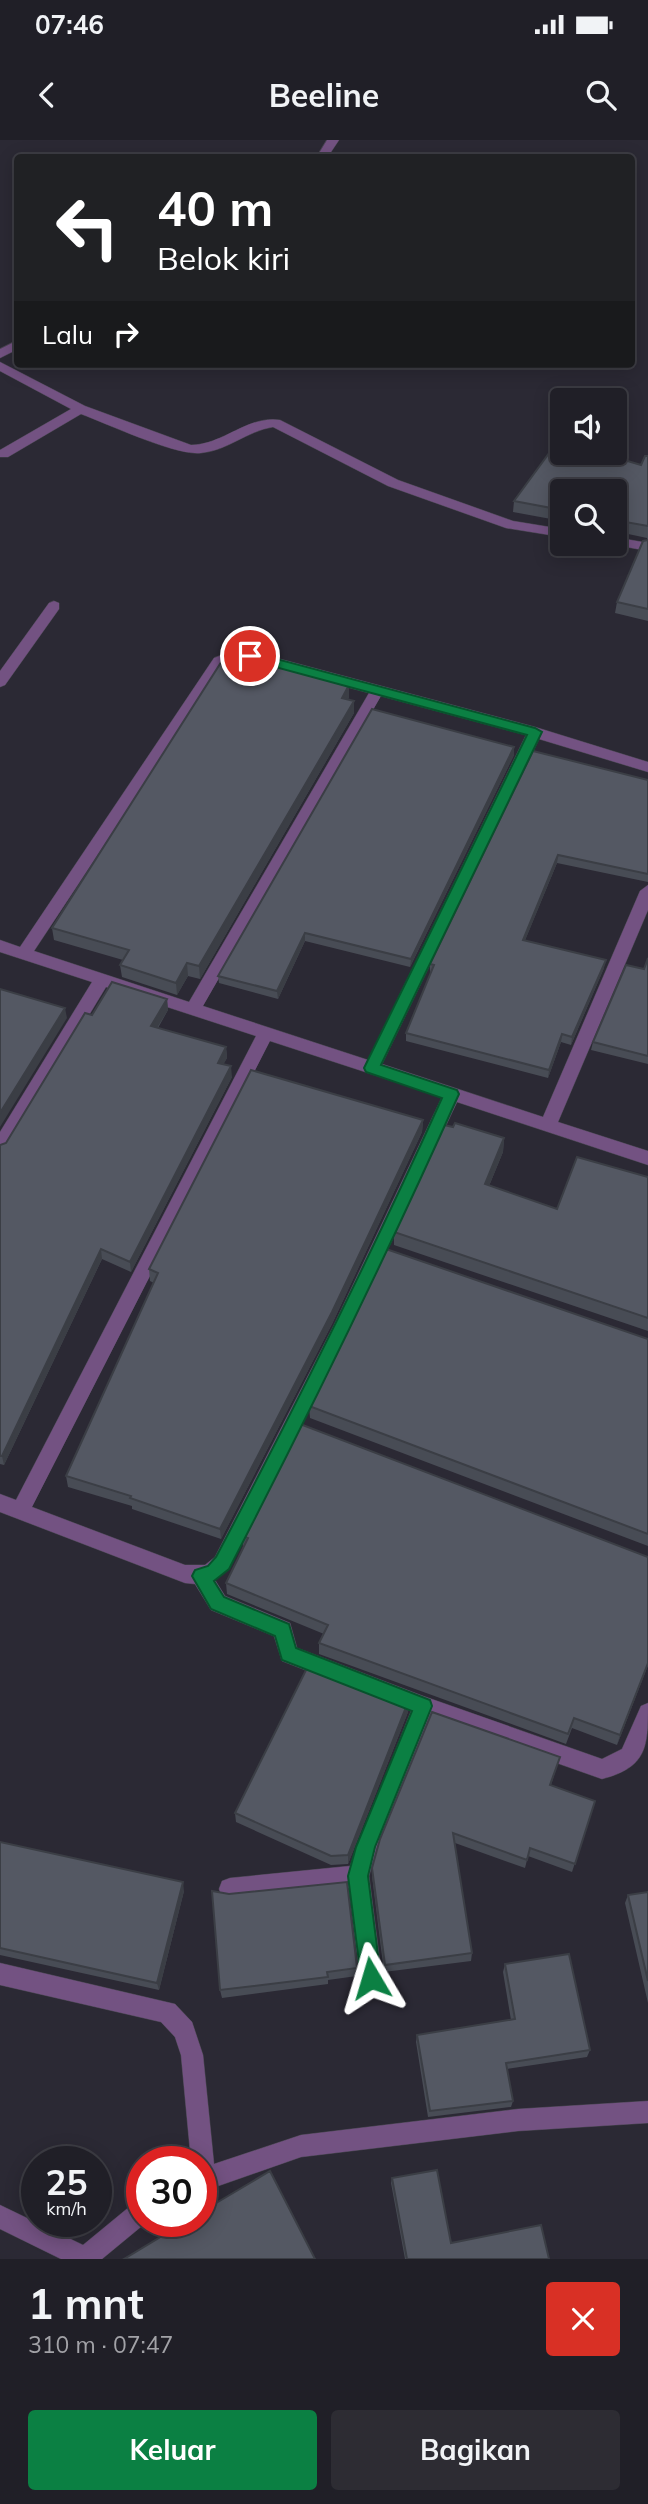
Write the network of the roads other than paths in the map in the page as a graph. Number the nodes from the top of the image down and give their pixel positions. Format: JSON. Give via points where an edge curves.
{"nodes":[{"id":1,"x":0,"y":366,"type":"edge"},
{"id":2,"x":80,"y":409,"type":"junction"},
{"id":3,"x":3,"y":454,"type":"dead end"},
{"id":4,"x":550,"y":531,"type":"edge"},
{"id":5,"x":627,"y":543,"type":"edge"},
{"id":6,"x":648,"y":547,"type":"edge"},
{"id":7,"x":54,"y":606,"type":"dead end"},
{"id":8,"x":0,"y":682,"type":"edge"},
{"id":9,"x":377,"y":691,"type":"junction"},
{"id":10,"x":535,"y":732,"type":"junction"},
{"id":11,"x":648,"y":767,"type":"edge"},
{"id":12,"x":648,"y":891,"type":"edge"},
{"id":13,"x":0,"y":946,"type":"edge"},
{"id":14,"x":24,"y":954,"type":"junction"},
{"id":15,"x":101,"y":981,"type":"junction"},
{"id":16,"x":192,"y":1011,"type":"junction"},
{"id":17,"x":266,"y":1034,"type":"junction"},
{"id":18,"x":372,"y":1068,"type":"junction"},
{"id":19,"x":452,"y":1094,"type":"junction"},
{"id":20,"x":548,"y":1126,"type":"junction"},
{"id":21,"x":0,"y":1147,"type":"edge"},
{"id":22,"x":648,"y":1157,"type":"edge"},
{"id":23,"x":0,"y":1503,"type":"edge"},
{"id":24,"x":20,"y":1511,"type":"junction"},
{"id":25,"x":201,"y":1576,"type":"junction"},
{"id":26,"x":423,"y":1706,"type":"junction"},
{"id":27,"x":648,"y":1713,"type":"edge"},
{"id":28,"x":358,"y":1876,"type":"junction"},
{"id":29,"x":230,"y":1889,"type":"dead end"},
{"id":30,"x":0,"y":1974,"type":"edge"},
{"id":31,"x":371,"y":1978,"type":"dead end"},
{"id":32,"x":648,"y":2112,"type":"edge"},
{"id":33,"x":199,"y":2146,"type":"edge"},
{"id":34,"x":217,"y":2175,"type":"edge"},
{"id":35,"x":0,"y":2217,"type":"edge"},
{"id":36,"x":126,"y":2224,"type":"edge"},
{"id":37,"x":84,"y":2258,"type":"edge"}],
"edges":[{"from":1,"to":2,"type":"street"},
{"from":2,"to":3,"type":"street"},
{"from":2,"to":4,"type":"street","via":[[198,450],[255,425],[275,423],[393,483],[511,525]]},
{"from":5,"to":6,"type":"street"},
{"from":7,"to":8,"type":"street"},
{"from":9,"to":10,"type":"street"},
{"from":9,"to":14,"type":"street","via":[[250,656],[219,661]]},
{"from":9,"to":16,"type":"street"},
{"from":10,"to":11,"type":"street"},
{"from":10,"to":18,"type":"street"},
{"from":12,"to":20,"type":"street"},
{"from":13,"to":14,"type":"street"},
{"from":14,"to":15,"type":"street"},
{"from":15,"to":16,"type":"street"},
{"from":15,"to":21,"type":"street"},
{"from":16,"to":17,"type":"street"},
{"from":17,"to":18,"type":"street"},
{"from":17,"to":24,"type":"street"},
{"from":18,"to":19,"type":"street"},
{"from":19,"to":20,"type":"street"},
{"from":19,"to":25,"type":"street","via":[[387,1253],[302,1426],[222,1563]]},
{"from":20,"to":22,"type":"street"},
{"from":23,"to":24,"type":"street"},
{"from":24,"to":25,"type":"street","via":[[185,1574]]},
{"from":25,"to":26,"type":"street","via":[[218,1603],[283,1630],[289,1654]]},
{"from":26,"to":27,"type":"street","via":[[602,1769],[631,1758]]},
{"from":26,"to":28,"type":"street"},
{"from":28,"to":29,"type":"street"},
{"from":28,"to":31,"type":"street"},
{"from":30,"to":33,"type":"street","via":[[167,2012],[184,2030],[192,2055]]},
{"from":32,"to":34,"type":"street","via":[[518,2120],[301,2146]]},
{"from":35,"to":37,"type":"street"},
{"from":36,"to":37,"type":"street"}]}
